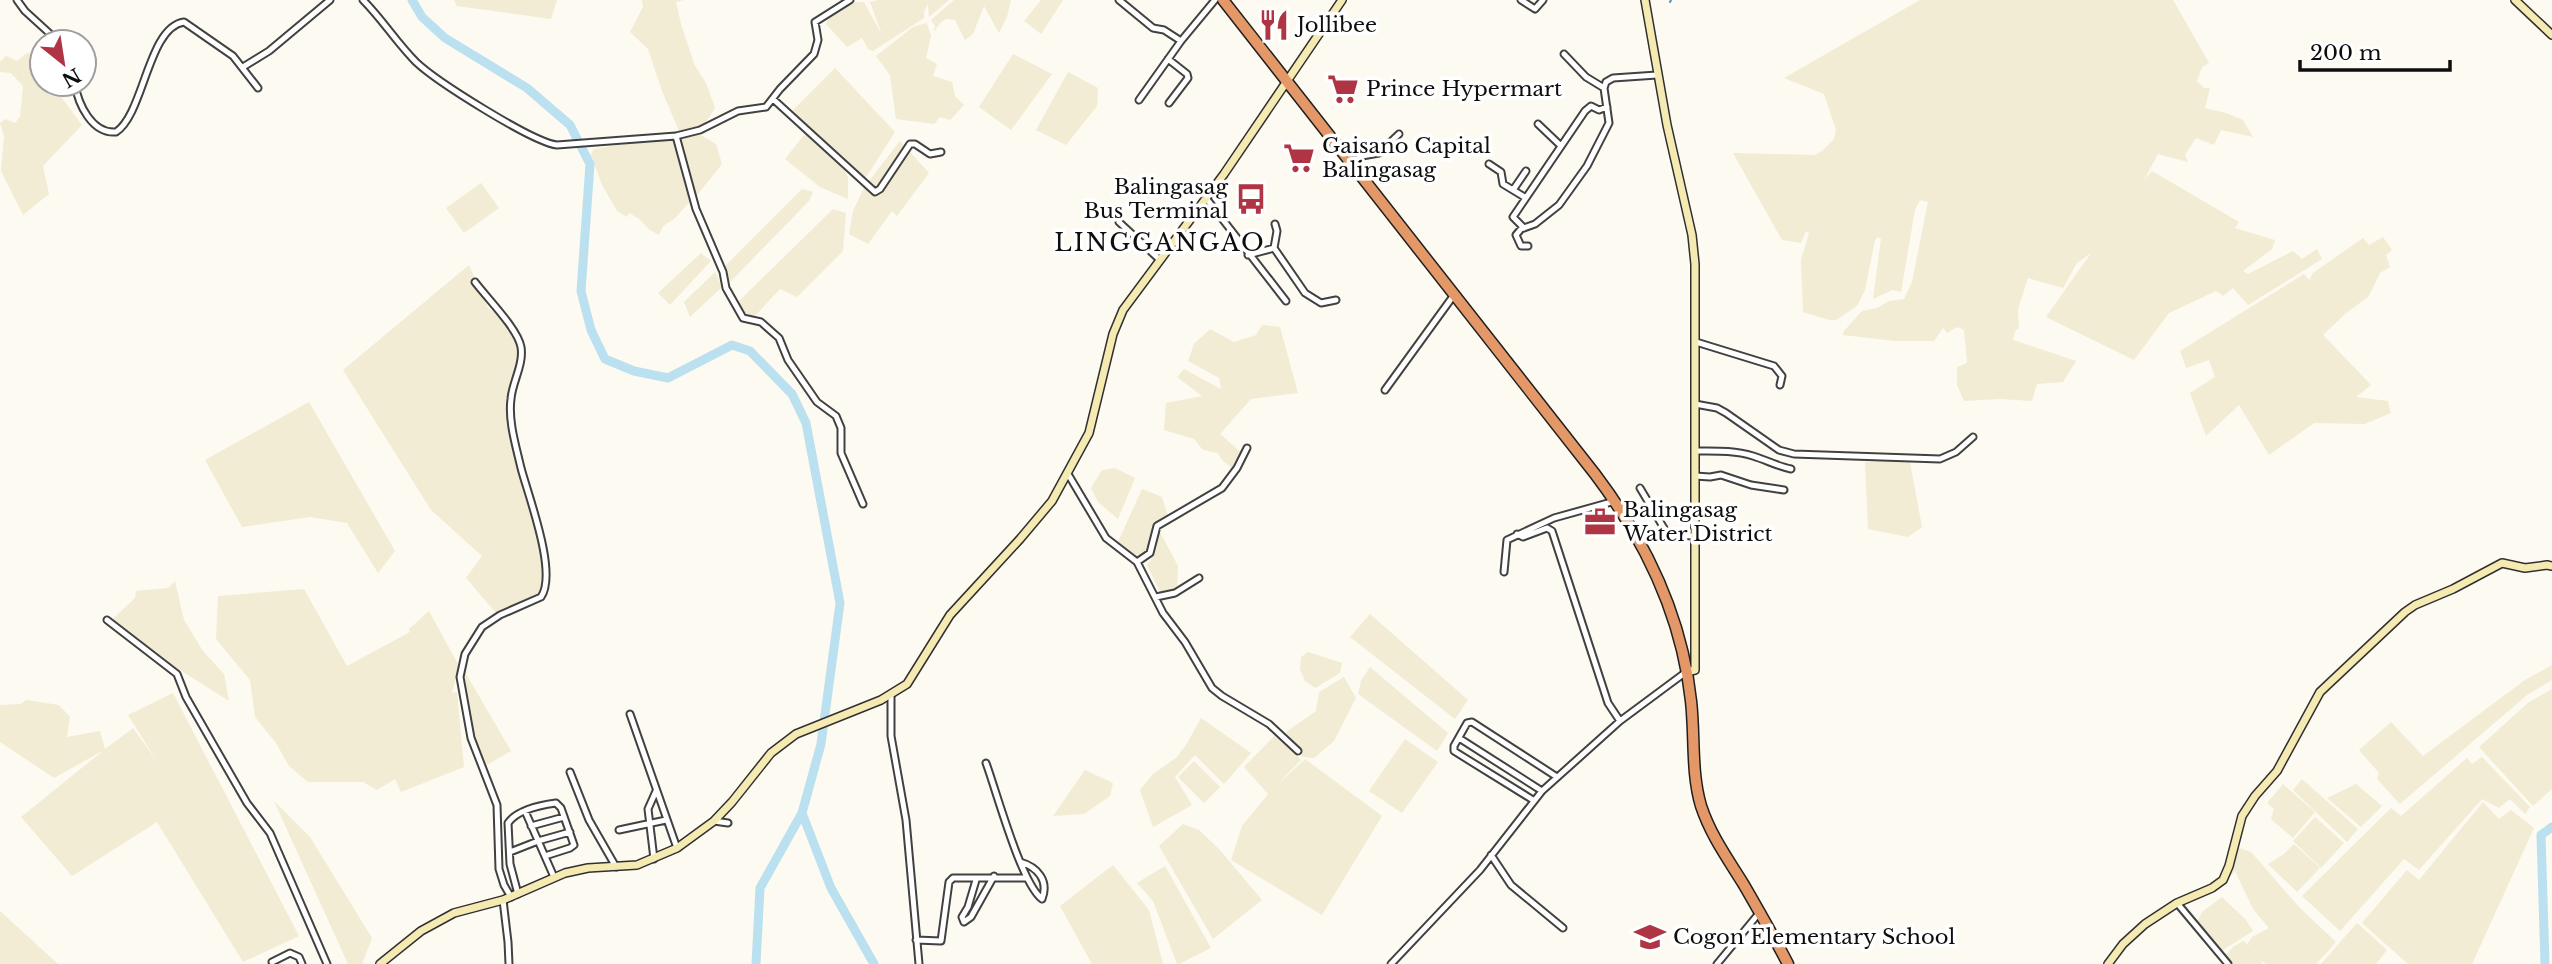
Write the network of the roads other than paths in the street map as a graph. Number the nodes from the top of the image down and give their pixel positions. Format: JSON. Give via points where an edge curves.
{"nodes":[{"id":1,"x":17,"y":0,"type":"edge"},
{"id":2,"x":330,"y":0,"type":"edge"},
{"id":3,"x":363,"y":0,"type":"edge"},
{"id":4,"x":850,"y":0,"type":"edge"},
{"id":5,"x":1119,"y":0,"type":"edge"},
{"id":6,"x":1214,"y":0,"type":"edge"},
{"id":7,"x":1223,"y":0,"type":"edge"},
{"id":8,"x":1342,"y":0,"type":"edge"},
{"id":9,"x":1521,"y":0,"type":"edge"},
{"id":10,"x":1543,"y":0,"type":"edge"},
{"id":11,"x":1645,"y":0,"type":"edge"},
{"id":12,"x":2515,"y":0,"type":"edge"},
{"id":13,"x":44,"y":28,"type":"edge"},
{"id":14,"x":2552,"y":36,"type":"edge"},
{"id":15,"x":1181,"y":41,"type":"junction"},
{"id":16,"x":1564,"y":54,"type":"dead end"},
{"id":17,"x":1168,"y":60,"type":"junction"},
{"id":18,"x":243,"y":67,"type":"junction"},
{"id":19,"x":1657,"y":75,"type":"junction"},
{"id":20,"x":1286,"y":81,"type":"junction"},
{"id":21,"x":258,"y":88,"type":"dead end"},
{"id":22,"x":1604,"y":88,"type":"junction"},
{"id":23,"x":79,"y":98,"type":"edge"},
{"id":24,"x":772,"y":99,"type":"junction"},
{"id":25,"x":1139,"y":100,"type":"dead end"},
{"id":26,"x":1169,"y":103,"type":"dead end"},
{"id":27,"x":1607,"y":107,"type":"junction"},
{"id":28,"x":1538,"y":124,"type":"dead end"},
{"id":29,"x":1399,"y":134,"type":"dead end"},
{"id":30,"x":676,"y":136,"type":"junction"},
{"id":31,"x":1560,"y":145,"type":"junction"},
{"id":32,"x":941,"y":152,"type":"dead end"},
{"id":33,"x":1351,"y":163,"type":"junction"},
{"id":34,"x":1489,"y":164,"type":"dead end"},
{"id":35,"x":1526,"y":171,"type":"dead end"},
{"id":36,"x":1513,"y":190,"type":"junction"},
{"id":37,"x":1206,"y":198,"type":"junction"},
{"id":38,"x":1526,"y":198,"type":"junction"},
{"id":39,"x":1119,"y":222,"type":"dead end"},
{"id":40,"x":1275,"y":223,"type":"dead end"},
{"id":41,"x":1524,"y":228,"type":"junction"},
{"id":42,"x":1275,"y":240,"type":"junction"},
{"id":43,"x":1528,"y":246,"type":"dead end"},
{"id":44,"x":1274,"y":248,"type":"junction"},
{"id":45,"x":1262,"y":250,"type":"junction"},
{"id":46,"x":1248,"y":255,"type":"junction"},
{"id":47,"x":1160,"y":260,"type":"junction"},
{"id":48,"x":475,"y":282,"type":"dead end"},
{"id":49,"x":1454,"y":296,"type":"junction"},
{"id":50,"x":1336,"y":300,"type":"dead end"},
{"id":51,"x":1286,"y":301,"type":"dead end"},
{"id":52,"x":1696,"y":342,"type":"junction"},
{"id":53,"x":1780,"y":385,"type":"dead end"},
{"id":54,"x":1385,"y":390,"type":"dead end"},
{"id":55,"x":1696,"y":404,"type":"junction"},
{"id":56,"x":1973,"y":437,"type":"dead end"},
{"id":57,"x":1247,"y":448,"type":"dead end"},
{"id":58,"x":1695,"y":451,"type":"junction"},
{"id":59,"x":1791,"y":469,"type":"dead end"},
{"id":60,"x":1068,"y":474,"type":"junction"},
{"id":61,"x":1695,"y":476,"type":"junction"},
{"id":62,"x":1640,"y":488,"type":"dead end"},
{"id":63,"x":1784,"y":490,"type":"dead end"},
{"id":64,"x":1615,"y":500,"type":"junction"},
{"id":65,"x":863,"y":504,"type":"dead end"},
{"id":66,"x":1517,"y":534,"type":"junction"},
{"id":67,"x":1695,"y":536,"type":"junction"},
{"id":68,"x":1138,"y":562,"type":"junction"},
{"id":69,"x":2552,"y":566,"type":"edge"},
{"id":70,"x":1504,"y":572,"type":"dead end"},
{"id":71,"x":1199,"y":578,"type":"dead end"},
{"id":72,"x":1156,"y":597,"type":"junction"},
{"id":73,"x":107,"y":620,"type":"dead end"},
{"id":74,"x":1686,"y":672,"type":"junction"},
{"id":75,"x":891,"y":695,"type":"junction"},
{"id":76,"x":630,"y":714,"type":"dead end"},
{"id":77,"x":1620,"y":721,"type":"junction"},
{"id":78,"x":1459,"y":738,"type":"junction"},
{"id":79,"x":1298,"y":751,"type":"dead end"},
{"id":80,"x":986,"y":764,"type":"dead end"},
{"id":81,"x":570,"y":772,"type":"dead end"},
{"id":82,"x":1558,"y":777,"type":"junction"},
{"id":83,"x":656,"y":791,"type":"junction"},
{"id":84,"x":1542,"y":791,"type":"junction"},
{"id":85,"x":1533,"y":800,"type":"junction"},
{"id":86,"x":525,"y":811,"type":"junction"},
{"id":87,"x":564,"y":817,"type":"junction"},
{"id":88,"x":666,"y":820,"type":"junction"},
{"id":89,"x":714,"y":821,"type":"junction"},
{"id":90,"x":650,"y":823,"type":"junction"},
{"id":91,"x":728,"y":823,"type":"dead end"},
{"id":92,"x":531,"y":826,"type":"junction"},
{"id":93,"x":619,"y":830,"type":"dead end"},
{"id":94,"x":570,"y":832,"type":"junction"},
{"id":95,"x":538,"y":841,"type":"junction"},
{"id":96,"x":677,"y":848,"type":"junction"},
{"id":97,"x":510,"y":852,"type":"junction"},
{"id":98,"x":545,"y":856,"type":"junction"},
{"id":99,"x":1492,"y":856,"type":"junction"},
{"id":100,"x":654,"y":859,"type":"junction"},
{"id":101,"x":1020,"y":862,"type":"junction"},
{"id":102,"x":616,"y":867,"type":"junction"},
{"id":103,"x":994,"y":876,"type":"junction"},
{"id":104,"x":554,"y":877,"type":"junction"},
{"id":105,"x":1027,"y":878,"type":"junction"},
{"id":106,"x":976,"y":880,"type":"junction"},
{"id":107,"x":515,"y":896,"type":"junction"},
{"id":108,"x":503,"y":900,"type":"junction"},
{"id":109,"x":2177,"y":903,"type":"junction"},
{"id":110,"x":1760,"y":912,"type":"junction"},
{"id":111,"x":1563,"y":928,"type":"dead end"},
{"id":112,"x":916,"y":940,"type":"junction"},
{"id":113,"x":272,"y":962,"type":"dead end"},
{"id":114,"x":2113,"y":962,"type":"edge"},
{"id":115,"x":302,"y":964,"type":"edge"},
{"id":116,"x":327,"y":964,"type":"edge"},
{"id":117,"x":380,"y":964,"type":"edge"},
{"id":118,"x":509,"y":964,"type":"edge"},
{"id":119,"x":919,"y":964,"type":"edge"},
{"id":120,"x":1391,"y":964,"type":"edge"},
{"id":121,"x":1717,"y":964,"type":"edge"},
{"id":122,"x":1788,"y":964,"type":"edge"},
{"id":123,"x":2228,"y":964,"type":"edge"}],
"edges":[{"from":1,"to":13,"type":"street"},
{"from":2,"to":18,"type":"street"},
{"from":3,"to":30,"type":"street","via":[[434,77],[542,141],[564,145]]},
{"from":4,"to":24,"type":"street","via":[[816,22],[814,54]]},
{"from":5,"to":15,"type":"street","via":[[1153,29]]},
{"from":6,"to":15,"type":"street"},
{"from":7,"to":20,"type":"highway"},
{"from":8,"to":20,"type":"street"},
{"from":9,"to":10,"type":"street","via":[[1534,9]]},
{"from":11,"to":19,"type":"street"},
{"from":12,"to":14,"type":"street"},
{"from":15,"to":17,"type":"street"},
{"from":16,"to":22,"type":"street","via":[[1586,78]]},
{"from":17,"to":25,"type":"street"},
{"from":17,"to":26,"type":"street","via":[[1188,78]]},
{"from":18,"to":21,"type":"street"},
{"from":18,"to":23,"type":"street","via":[[184,22],[169,30],[155,54],[125,125],[112,133],[93,121]]},
{"from":19,"to":22,"type":"street","via":[[1611,79]]},
{"from":19,"to":52,"type":"street","via":[[1694,249]]},
{"from":20,"to":33,"type":"highway"},
{"from":20,"to":37,"type":"street"},
{"from":22,"to":27,"type":"street"},
{"from":24,"to":30,"type":"street","via":[[763,109],[738,111]]},
{"from":24,"to":32,"type":"street","via":[[875,192],[910,144],[930,154]]},
{"from":27,"to":31,"type":"street","via":[[1587,109]]},
{"from":27,"to":41,"type":"street","via":[[1608,126],[1584,172],[1555,208]]},
{"from":28,"to":31,"type":"street"},
{"from":29,"to":33,"type":"street","via":[[1379,153]]},
{"from":30,"to":65,"type":"street","via":[[696,209],[728,292],[743,318],[761,322],[779,338],[817,402],[836,416],[841,453]]},
{"from":31,"to":38,"type":"street"},
{"from":33,"to":49,"type":"highway"},
{"from":34,"to":36,"type":"street"},
{"from":35,"to":36,"type":"street"},
{"from":36,"to":38,"type":"street"},
{"from":37,"to":46,"type":"street"},
{"from":37,"to":47,"type":"street"},
{"from":38,"to":41,"type":"street","via":[[1513,217]]},
{"from":39,"to":47,"type":"street"},
{"from":40,"to":42,"type":"street"},
{"from":41,"to":43,"type":"street","via":[[1516,235],[1521,246]]},
{"from":42,"to":44,"type":"street"},
{"from":42,"to":45,"type":"street"},
{"from":44,"to":45,"type":"street"},
{"from":44,"to":50,"type":"street","via":[[1309,296],[1321,303]]},
{"from":45,"to":46,"type":"street"},
{"from":46,"to":51,"type":"street"},
{"from":47,"to":60,"type":"street","via":[[1116,325],[1089,433]]},
{"from":48,"to":107,"type":"street","via":[[511,326],[521,347],[511,414],[536,514],[545,581],[541,597],[482,627],[464,654],[460,677],[471,738],[498,805],[503,885]]},
{"from":49,"to":54,"type":"street"},
{"from":49,"to":64,"type":"highway"},
{"from":52,"to":53,"type":"street","via":[[1774,366],[1782,376]]},
{"from":52,"to":55,"type":"street"},
{"from":55,"to":56,"type":"street","via":[[1717,408],[1787,453],[1940,459],[1951,456]]},
{"from":55,"to":58,"type":"street"},
{"from":57,"to":68,"type":"street","via":[[1222,488],[1157,526],[1150,553]]},
{"from":58,"to":59,"type":"street","via":[[1741,453]]},
{"from":58,"to":61,"type":"street"},
{"from":60,"to":68,"type":"street","via":[[1106,538]]},
{"from":60,"to":75,"type":"street","via":[[1052,501],[950,615],[907,684]]},
{"from":61,"to":63,"type":"street","via":[[1721,475]]},
{"from":61,"to":67,"type":"street"},
{"from":62,"to":67,"type":"street","via":[[1668,535]]},
{"from":64,"to":66,"type":"street"},
{"from":64,"to":74,"type":"highway","via":[[1659,581]]},
{"from":66,"to":70,"type":"street","via":[[1507,540]]},
{"from":66,"to":77,"type":"street","via":[[1523,537],[1547,528],[1552,531],[1608,703]]},
{"from":67,"to":74,"type":"street","via":[[1695,670]]},
{"from":68,"to":72,"type":"street"},
{"from":69,"to":109,"type":"street","via":[[2525,568],[2502,563],[2415,605],[2397,620],[2320,692],[2277,771],[2242,816],[2226,876],[2212,888]]},
{"from":71,"to":72,"type":"street","via":[[1178,592]]},
{"from":72,"to":79,"type":"street","via":[[1217,693],[1269,723]]},
{"from":73,"to":116,"type":"street","via":[[177,674],[247,803],[270,833]]},
{"from":74,"to":77,"type":"street"},
{"from":74,"to":110,"type":"highway","via":[[1693,763],[1702,807],[1720,849]]},
{"from":75,"to":89,"type":"street","via":[[803,731],[777,747]]},
{"from":75,"to":112,"type":"street","via":[[891,736],[906,820]]},
{"from":76,"to":83,"type":"street"},
{"from":77,"to":82,"type":"street"},
{"from":78,"to":82,"type":"street","via":[[1472,722]]},
{"from":78,"to":84,"type":"street"},
{"from":78,"to":85,"type":"street","via":[[1453,749],[1456,753]]},
{"from":80,"to":101,"type":"street"},
{"from":81,"to":102,"type":"street","via":[[589,820]]},
{"from":82,"to":84,"type":"street"},
{"from":83,"to":88,"type":"street"},
{"from":83,"to":90,"type":"street","via":[[649,806]]},
{"from":84,"to":85,"type":"street"},
{"from":85,"to":99,"type":"street"},
{"from":86,"to":87,"type":"street","via":[[556,803]]},
{"from":86,"to":92,"type":"street"},
{"from":86,"to":97,"type":"street","via":[[508,823]]},
{"from":87,"to":92,"type":"street"},
{"from":87,"to":94,"type":"street"},
{"from":88,"to":90,"type":"street"},
{"from":88,"to":96,"type":"street"},
{"from":89,"to":91,"type":"street"},
{"from":89,"to":96,"type":"street"},
{"from":90,"to":93,"type":"street"},
{"from":90,"to":100,"type":"street"},
{"from":92,"to":95,"type":"street"},
{"from":94,"to":95,"type":"street"},
{"from":94,"to":98,"type":"street","via":[[573,848]]},
{"from":95,"to":97,"type":"street"},
{"from":95,"to":98,"type":"street"},
{"from":96,"to":100,"type":"street"},
{"from":97,"to":107,"type":"street"},
{"from":98,"to":104,"type":"street"},
{"from":99,"to":111,"type":"street","via":[[1511,886]]},
{"from":99,"to":120,"type":"street"},
{"from":100,"to":102,"type":"street"},
{"from":101,"to":105,"type":"street"},
{"from":101,"to":105,"type":"street","via":[[1042,876],[1043,898]]},
{"from":102,"to":104,"type":"street"},
{"from":103,"to":105,"type":"street"},
{"from":103,"to":106,"type":"street"},
{"from":103,"to":106,"type":"street","via":[[964,922]]},
{"from":104,"to":107,"type":"street"},
{"from":106,"to":112,"type":"street","via":[[950,881],[941,941]]},
{"from":107,"to":108,"type":"street"},
{"from":108,"to":117,"type":"street","via":[[435,922]]},
{"from":108,"to":118,"type":"street"},
{"from":109,"to":114,"type":"street","via":[[2137,931]]},
{"from":109,"to":123,"type":"street"},
{"from":110,"to":121,"type":"street"},
{"from":110,"to":122,"type":"highway"},
{"from":112,"to":119,"type":"street"},
{"from":113,"to":115,"type":"street","via":[[290,953]]}]}
